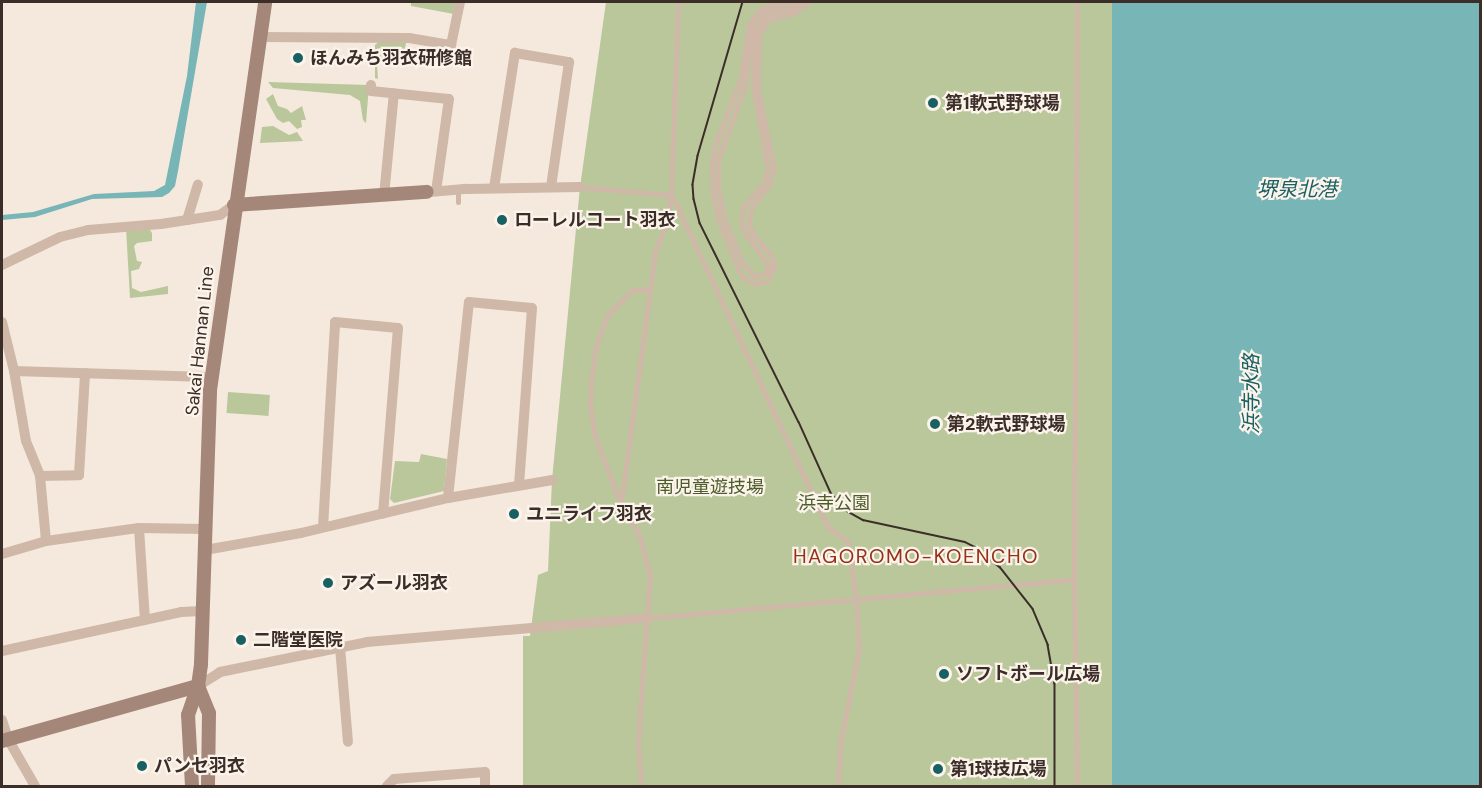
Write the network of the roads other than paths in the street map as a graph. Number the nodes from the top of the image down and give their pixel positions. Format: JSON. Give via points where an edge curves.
{"nodes":[{"id":1,"x":265,"y":2,"type":"edge"},
{"id":2,"x":460,"y":2,"type":"edge"},
{"id":3,"x":678,"y":2,"type":"edge"},
{"id":4,"x":783,"y":2,"type":"edge"},
{"id":5,"x":799,"y":2,"type":"edge"},
{"id":6,"x":804,"y":2,"type":"edge"},
{"id":7,"x":809,"y":2,"type":"edge"},
{"id":8,"x":1077,"y":2,"type":"edge"},
{"id":9,"x":790,"y":10,"type":"junction"},
{"id":10,"x":261,"y":38,"type":"junction"},
{"id":11,"x":371,"y":85,"type":"dead end"},
{"id":12,"x":394,"y":93,"type":"junction"},
{"id":13,"x":198,"y":185,"type":"dead end"},
{"id":14,"x":551,"y":187,"type":"junction"},
{"id":15,"x":580,"y":187,"type":"joint"},
{"id":16,"x":494,"y":188,"type":"junction"},
{"id":17,"x":458,"y":189,"type":"junction"},
{"id":18,"x":431,"y":192,"type":"junction"},
{"id":19,"x":671,"y":195,"type":"junction"},
{"id":20,"x":384,"y":196,"type":"junction"},
{"id":21,"x":458,"y":202,"type":"dead end"},
{"id":22,"x":234,"y":205,"type":"junction"},
{"id":23,"x":187,"y":220,"type":"junction"},
{"id":24,"x":2,"y":265,"type":"edge"},
{"id":25,"x":650,"y":290,"type":"junction"},
{"id":26,"x":2,"y":322,"type":"edge"},
{"id":27,"x":14,"y":371,"type":"junction"},
{"id":28,"x":85,"y":373,"type":"junction"},
{"id":29,"x":206,"y":376,"type":"dead end"},
{"id":30,"x":40,"y":476,"type":"junction"},
{"id":31,"x":552,"y":480,"type":"dead end"},
{"id":32,"x":519,"y":485,"type":"junction"},
{"id":33,"x":448,"y":498,"type":"junction"},
{"id":34,"x":621,"y":504,"type":"junction"},
{"id":35,"x":383,"y":513,"type":"junction"},
{"id":36,"x":323,"y":527,"type":"junction"},
{"id":37,"x":138,"y":528,"type":"junction"},
{"id":38,"x":204,"y":529,"type":"junction"},
{"id":39,"x":46,"y":542,"type":"junction"},
{"id":40,"x":205,"y":550,"type":"junction"},
{"id":41,"x":2,"y":554,"type":"edge"},
{"id":42,"x":1074,"y":579,"type":"junction"},
{"id":43,"x":856,"y":599,"type":"junction"},
{"id":44,"x":202,"y":611,"type":"junction"},
{"id":45,"x":649,"y":618,"type":"junction"},
{"id":46,"x":145,"y":620,"type":"junction"},
{"id":47,"x":340,"y":647,"type":"junction"},
{"id":48,"x":2,"y":651,"type":"edge"},
{"id":49,"x":198,"y":686,"type":"junction"},
{"id":50,"x":2,"y":720,"type":"edge"},
{"id":51,"x":5,"y":740,"type":"edge"},
{"id":52,"x":348,"y":742,"type":"dead end"},
{"id":53,"x":35,"y":786,"type":"edge"},
{"id":54,"x":192,"y":786,"type":"edge"},
{"id":55,"x":208,"y":786,"type":"edge"},
{"id":56,"x":387,"y":786,"type":"edge"},
{"id":57,"x":485,"y":786,"type":"edge"},
{"id":58,"x":641,"y":786,"type":"edge"},
{"id":59,"x":838,"y":786,"type":"edge"},
{"id":60,"x":1077,"y":786,"type":"edge"}],
"edges":[{"from":1,"to":10,"type":"main road","name":"Sakai Hannan Line"},
{"from":2,"to":10,"type":"street","via":[[452,45],[409,38]]},
{"from":3,"to":19,"type":"lane"},
{"from":4,"to":9,"type":"lane","via":[[762,8],[749,23],[739,85],[715,145],[712,165],[719,221],[740,273],[756,284],[767,281],[775,266],[748,222],[751,208],[769,186],[774,168],[758,90],[759,35],[769,19]]},
{"from":5,"to":9,"type":"lane"},
{"from":6,"to":9,"type":"lane"},
{"from":7,"to":9,"type":"lane","via":[[801,10]]},
{"from":8,"to":42,"type":"lane"},
{"from":9,"to":9,"type":"lane","via":[[768,9],[753,24],[745,85],[718,160],[724,218],[742,262],[755,277],[769,266],[741,221],[744,206],[763,183],[768,169],[753,86],[753,42],[756,28],[765,17]]},
{"from":10,"to":22,"type":"main road","name":"Sakai Hannan Line"},
{"from":11,"to":12,"type":"street","via":[[371,91]]},
{"from":12,"to":18,"type":"street","via":[[449,99]]},
{"from":12,"to":20,"type":"street"},
{"from":13,"to":23,"type":"street"},
{"from":14,"to":15,"type":"street"},
{"from":14,"to":16,"type":"street"},
{"from":14,"to":16,"type":"street","via":[[569,62],[514,53]]},
{"from":15,"to":19,"type":"lane"},
{"from":16,"to":17,"type":"street"},
{"from":17,"to":18,"type":"street"},
{"from":17,"to":21,"type":"lane"},
{"from":18,"to":20,"type":"main road"},
{"from":19,"to":25,"type":"lane","via":[[666,225],[655,250]]},
{"from":19,"to":43,"type":"lane","via":[[817,506],[828,527],[848,542]]},
{"from":20,"to":22,"type":"main road"},
{"from":22,"to":23,"type":"street","via":[[220,215]]},
{"from":22,"to":38,"type":"main road","name":"Sakai Hannan Line","via":[[210,390]]},
{"from":23,"to":24,"type":"street","via":[[88,230],[60,237]]},
{"from":25,"to":34,"type":"lane"},
{"from":25,"to":34,"type":"lane","via":[[632,290],[608,314],[597,343],[592,374],[590,406],[595,436]]},
{"from":26,"to":27,"type":"street"},
{"from":27,"to":28,"type":"street"},
{"from":27,"to":30,"type":"street","via":[[26,441]]},
{"from":28,"to":29,"type":"street"},
{"from":28,"to":30,"type":"street","via":[[79,475]]},
{"from":30,"to":39,"type":"street"},
{"from":31,"to":32,"type":"street"},
{"from":32,"to":33,"type":"street"},
{"from":32,"to":33,"type":"street","via":[[532,308],[469,302]]},
{"from":33,"to":35,"type":"street"},
{"from":34,"to":45,"type":"lane","via":[[640,537],[650,575]]},
{"from":35,"to":36,"type":"street"},
{"from":35,"to":36,"type":"street","via":[[398,328],[335,322]]},
{"from":36,"to":40,"type":"street"},
{"from":37,"to":38,"type":"street"},
{"from":37,"to":39,"type":"street"},
{"from":37,"to":46,"type":"street"},
{"from":38,"to":40,"type":"main road","name":"Sakai Hannan Line"},
{"from":39,"to":41,"type":"street"},
{"from":40,"to":44,"type":"main road","name":"Sakai Hannan Line"},
{"from":42,"to":43,"type":"lane"},
{"from":42,"to":60,"type":"lane"},
{"from":43,"to":45,"type":"lane"},
{"from":43,"to":59,"type":"lane","via":[[858,648],[840,744]]},
{"from":44,"to":46,"type":"street"},
{"from":44,"to":49,"type":"main road","name":"Sakai Hannan Line"},
{"from":45,"to":47,"type":"street","via":[[414,637]]},
{"from":45,"to":58,"type":"lane","via":[[638,740]]},
{"from":46,"to":48,"type":"street"},
{"from":47,"to":49,"type":"street","via":[[220,672]]},
{"from":47,"to":52,"type":"street"},
{"from":49,"to":51,"type":"main road"},
{"from":49,"to":54,"type":"main road","name":"Sakai Hannan Line","via":[[188,715]]},
{"from":49,"to":55,"type":"main road","name":"Sakai Hannan Line","via":[[208,713]]},
{"from":50,"to":51,"type":"street"},
{"from":51,"to":53,"type":"street"},
{"from":56,"to":57,"type":"street","via":[[394,778],[485,772]]}]}
